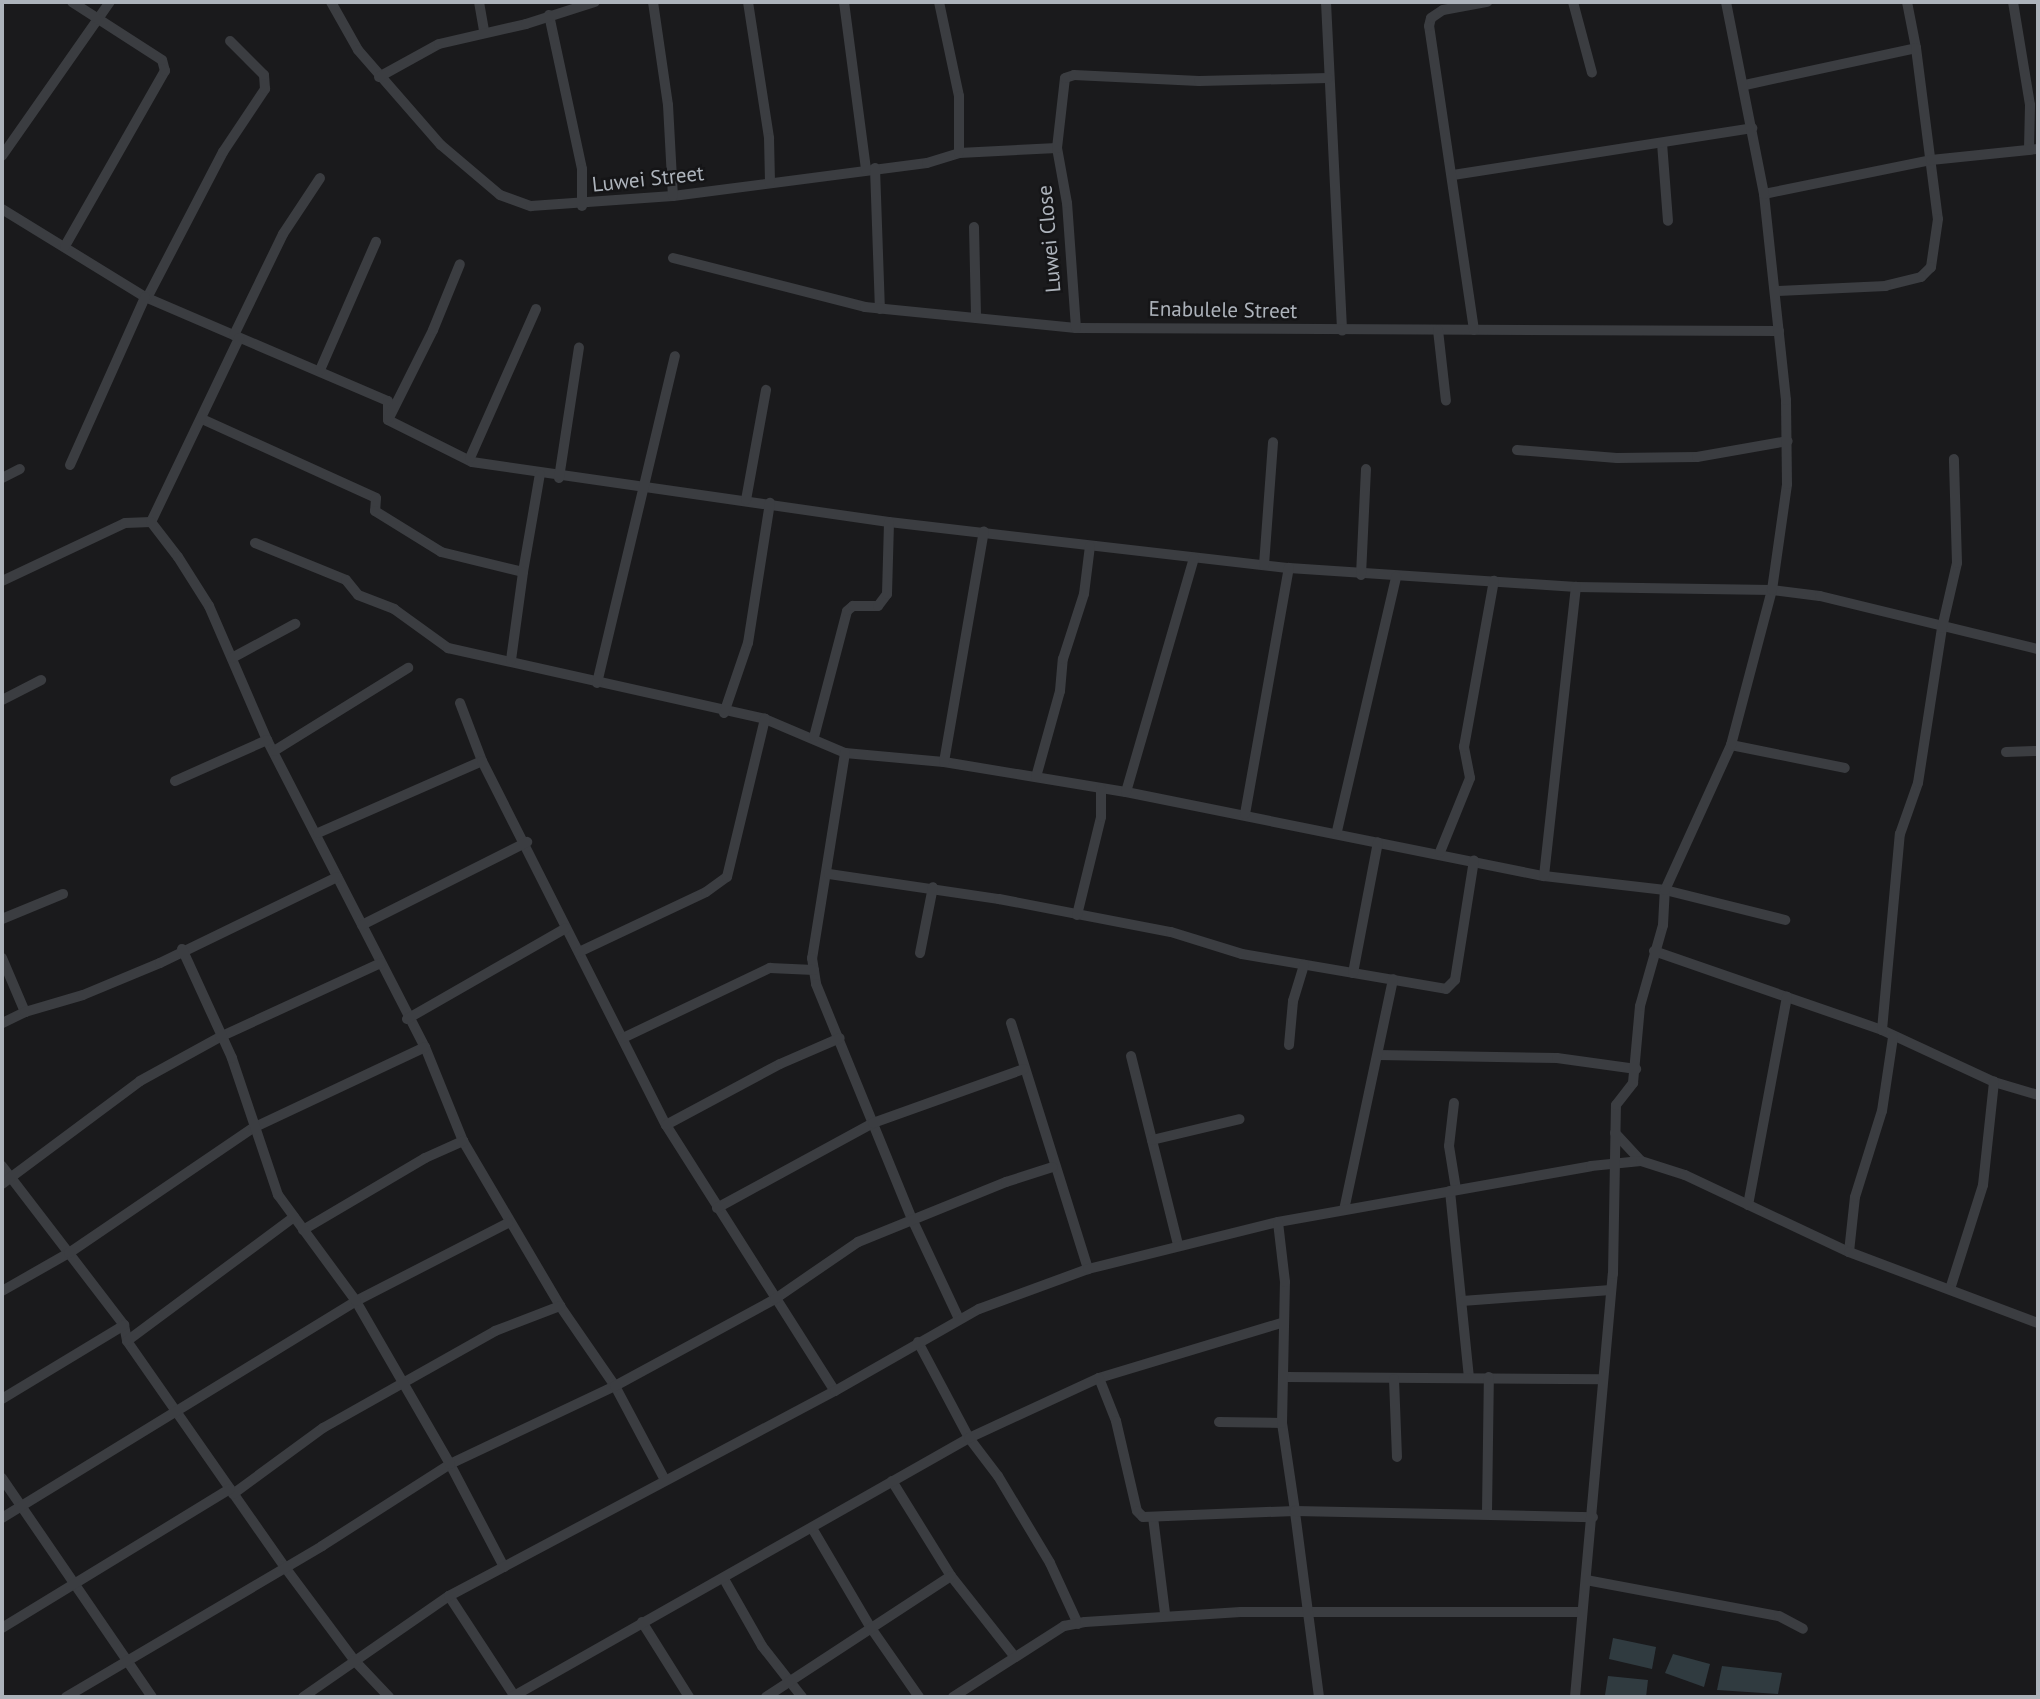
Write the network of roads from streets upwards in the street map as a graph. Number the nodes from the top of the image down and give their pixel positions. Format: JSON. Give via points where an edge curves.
{"nodes":[{"id":1,"x":72,"y":2,"type":"edge"},
{"id":2,"x":110,"y":2,"type":"edge"},
{"id":3,"x":331,"y":2,"type":"edge"},
{"id":4,"x":479,"y":2,"type":"edge"},
{"id":5,"x":595,"y":2,"type":"edge"},
{"id":6,"x":653,"y":2,"type":"edge"},
{"id":7,"x":748,"y":2,"type":"edge"},
{"id":8,"x":844,"y":2,"type":"edge"},
{"id":9,"x":939,"y":2,"type":"edge"},
{"id":10,"x":1326,"y":2,"type":"edge"},
{"id":11,"x":1487,"y":2,"type":"edge"},
{"id":12,"x":1573,"y":2,"type":"edge"},
{"id":13,"x":1726,"y":2,"type":"edge"},
{"id":14,"x":1907,"y":2,"type":"edge"},
{"id":15,"x":2013,"y":2,"type":"edge"},
{"id":16,"x":549,"y":15,"type":"junction"},
{"id":17,"x":99,"y":16,"type":"junction"},
{"id":18,"x":484,"y":31,"type":"junction"},
{"id":19,"x":230,"y":41,"type":"dead end"},
{"id":20,"x":1916,"y":48,"type":"junction"},
{"id":21,"x":1592,"y":73,"type":"dead end"},
{"id":22,"x":379,"y":77,"type":"junction"},
{"id":23,"x":1328,"y":78,"type":"junction"},
{"id":24,"x":1745,"y":85,"type":"junction"},
{"id":25,"x":1752,"y":128,"type":"junction"},
{"id":26,"x":1662,"y":143,"type":"junction"},
{"id":27,"x":1057,"y":148,"type":"junction"},
{"id":28,"x":2033,"y":149,"type":"edge"},
{"id":29,"x":959,"y":153,"type":"junction"},
{"id":30,"x":2,"y":156,"type":"edge"},
{"id":31,"x":1931,"y":160,"type":"junction"},
{"id":32,"x":870,"y":169,"type":"junction"},
{"id":33,"x":1453,"y":176,"type":"junction"},
{"id":34,"x":320,"y":178,"type":"dead end"},
{"id":35,"x":770,"y":183,"type":"junction"},
{"id":36,"x":1764,"y":194,"type":"junction"},
{"id":37,"x":673,"y":196,"type":"junction"},
{"id":38,"x":582,"y":206,"type":"junction"},
{"id":39,"x":2,"y":209,"type":"edge"},
{"id":40,"x":1668,"y":220,"type":"dead end"},
{"id":41,"x":974,"y":227,"type":"dead end"},
{"id":42,"x":376,"y":242,"type":"dead end"},
{"id":43,"x":65,"y":246,"type":"junction"},
{"id":44,"x":673,"y":257,"type":"dead end"},
{"id":45,"x":460,"y":264,"type":"dead end"},
{"id":46,"x":1775,"y":291,"type":"junction"},
{"id":47,"x":146,"y":298,"type":"junction"},
{"id":48,"x":536,"y":309,"type":"dead end"},
{"id":49,"x":880,"y":309,"type":"junction"},
{"id":50,"x":976,"y":318,"type":"junction"},
{"id":51,"x":1076,"y":328,"type":"junction"},
{"id":52,"x":1438,"y":330,"type":"junction"},
{"id":53,"x":1474,"y":330,"type":"junction"},
{"id":54,"x":1342,"y":331,"type":"junction"},
{"id":55,"x":1779,"y":331,"type":"junction"},
{"id":56,"x":236,"y":337,"type":"junction"},
{"id":57,"x":579,"y":348,"type":"dead end"},
{"id":58,"x":675,"y":356,"type":"dead end"},
{"id":59,"x":320,"y":370,"type":"junction"},
{"id":60,"x":766,"y":390,"type":"dead end"},
{"id":61,"x":1446,"y":401,"type":"dead end"},
{"id":62,"x":202,"y":419,"type":"junction"},
{"id":63,"x":387,"y":420,"type":"junction"},
{"id":64,"x":1788,"y":441,"type":"junction"},
{"id":65,"x":1273,"y":442,"type":"dead end"},
{"id":66,"x":1517,"y":450,"type":"dead end"},
{"id":67,"x":470,"y":458,"type":"junction"},
{"id":68,"x":1954,"y":459,"type":"dead end"},
{"id":69,"x":69,"y":466,"type":"dead end"},
{"id":70,"x":1366,"y":469,"type":"dead end"},
{"id":71,"x":20,"y":470,"type":"dead end"},
{"id":72,"x":540,"y":474,"type":"junction"},
{"id":73,"x":2,"y":478,"type":"edge"},
{"id":74,"x":559,"y":478,"type":"junction"},
{"id":75,"x":647,"y":487,"type":"junction"},
{"id":76,"x":746,"y":500,"type":"junction"},
{"id":77,"x":770,"y":503,"type":"junction"},
{"id":78,"x":151,"y":522,"type":"junction"},
{"id":79,"x":889,"y":522,"type":"junction"},
{"id":80,"x":984,"y":531,"type":"junction"},
{"id":81,"x":255,"y":543,"type":"dead end"},
{"id":82,"x":1090,"y":546,"type":"junction"},
{"id":83,"x":1194,"y":558,"type":"junction"},
{"id":84,"x":1264,"y":565,"type":"junction"},
{"id":85,"x":1289,"y":568,"type":"junction"},
{"id":86,"x":523,"y":572,"type":"junction"},
{"id":87,"x":1361,"y":575,"type":"junction"},
{"id":88,"x":1396,"y":577,"type":"junction"},
{"id":89,"x":2,"y":581,"type":"edge"},
{"id":90,"x":1494,"y":581,"type":"junction"},
{"id":91,"x":1576,"y":587,"type":"junction"},
{"id":92,"x":1772,"y":590,"type":"junction"},
{"id":93,"x":295,"y":624,"type":"dead end"},
{"id":94,"x":1942,"y":628,"type":"junction"},
{"id":95,"x":2038,"y":649,"type":"edge"},
{"id":96,"x":232,"y":658,"type":"junction"},
{"id":97,"x":511,"y":660,"type":"junction"},
{"id":98,"x":408,"y":668,"type":"dead end"},
{"id":99,"x":41,"y":680,"type":"dead end"},
{"id":100,"x":597,"y":683,"type":"junction"},
{"id":101,"x":2,"y":700,"type":"edge"},
{"id":102,"x":460,"y":703,"type":"dead end"},
{"id":103,"x":724,"y":713,"type":"junction"},
{"id":104,"x":765,"y":719,"type":"junction"},
{"id":105,"x":814,"y":737,"type":"junction"},
{"id":106,"x":267,"y":740,"type":"junction"},
{"id":107,"x":1731,"y":745,"type":"junction"},
{"id":108,"x":274,"y":751,"type":"junction"},
{"id":109,"x":2038,"y":751,"type":"edge"},
{"id":110,"x":2006,"y":752,"type":"dead end"},
{"id":111,"x":845,"y":753,"type":"junction"},
{"id":112,"x":482,"y":761,"type":"junction"},
{"id":113,"x":944,"y":762,"type":"junction"},
{"id":114,"x":1845,"y":768,"type":"dead end"},
{"id":115,"x":1036,"y":778,"type":"junction"},
{"id":116,"x":175,"y":781,"type":"dead end"},
{"id":117,"x":1101,"y":789,"type":"junction"},
{"id":118,"x":1126,"y":792,"type":"junction"},
{"id":119,"x":1245,"y":814,"type":"junction"},
{"id":120,"x":1337,"y":831,"type":"junction"},
{"id":121,"x":318,"y":833,"type":"junction"},
{"id":122,"x":527,"y":842,"type":"junction"},
{"id":123,"x":1378,"y":842,"type":"junction"},
{"id":124,"x":1440,"y":852,"type":"junction"},
{"id":125,"x":1474,"y":860,"type":"junction"},
{"id":126,"x":829,"y":874,"type":"junction"},
{"id":127,"x":1544,"y":876,"type":"junction"},
{"id":128,"x":337,"y":877,"type":"junction"},
{"id":129,"x":933,"y":887,"type":"junction"},
{"id":130,"x":1665,"y":890,"type":"junction"},
{"id":131,"x":63,"y":894,"type":"dead end"},
{"id":132,"x":1077,"y":915,"type":"junction"},
{"id":133,"x":2,"y":919,"type":"edge"},
{"id":134,"x":1786,"y":920,"type":"dead end"},
{"id":135,"x":362,"y":925,"type":"junction"},
{"id":136,"x":566,"y":928,"type":"junction"},
{"id":137,"x":182,"y":949,"type":"junction"},
{"id":138,"x":1654,"y":951,"type":"junction"},
{"id":139,"x":579,"y":952,"type":"junction"},
{"id":140,"x":920,"y":953,"type":"dead end"},
{"id":141,"x":2,"y":958,"type":"edge"},
{"id":142,"x":381,"y":963,"type":"junction"},
{"id":143,"x":1304,"y":965,"type":"junction"},
{"id":144,"x":814,"y":970,"type":"junction"},
{"id":145,"x":1353,"y":973,"type":"junction"},
{"id":146,"x":1393,"y":979,"type":"junction"},
{"id":147,"x":1787,"y":997,"type":"junction"},
{"id":148,"x":25,"y":1012,"type":"junction"},
{"id":149,"x":407,"y":1019,"type":"junction"},
{"id":150,"x":2,"y":1023,"type":"edge"},
{"id":151,"x":1011,"y":1023,"type":"dead end"},
{"id":152,"x":1882,"y":1030,"type":"junction"},
{"id":153,"x":220,"y":1037,"type":"junction"},
{"id":154,"x":1893,"y":1037,"type":"junction"},
{"id":155,"x":623,"y":1038,"type":"junction"},
{"id":156,"x":840,"y":1038,"type":"junction"},
{"id":157,"x":1289,"y":1045,"type":"dead end"},
{"id":158,"x":425,"y":1047,"type":"junction"},
{"id":159,"x":1378,"y":1055,"type":"junction"},
{"id":160,"x":1131,"y":1056,"type":"dead end"},
{"id":161,"x":1024,"y":1069,"type":"junction"},
{"id":162,"x":1636,"y":1069,"type":"junction"},
{"id":163,"x":1994,"y":1082,"type":"junction"},
{"id":164,"x":2038,"y":1095,"type":"edge"},
{"id":165,"x":1454,"y":1103,"type":"dead end"},
{"id":166,"x":1240,"y":1119,"type":"dead end"},
{"id":167,"x":873,"y":1123,"type":"junction"},
{"id":168,"x":666,"y":1125,"type":"junction"},
{"id":169,"x":253,"y":1128,"type":"junction"},
{"id":170,"x":1615,"y":1133,"type":"junction"},
{"id":171,"x":1152,"y":1140,"type":"junction"},
{"id":172,"x":463,"y":1141,"type":"junction"},
{"id":173,"x":1641,"y":1161,"type":"junction"},
{"id":174,"x":1616,"y":1164,"type":"junction"},
{"id":175,"x":2,"y":1166,"type":"edge"},
{"id":176,"x":1053,"y":1167,"type":"junction"},
{"id":177,"x":7,"y":1182,"type":"edge"},
{"id":178,"x":1453,"y":1190,"type":"junction"},
{"id":179,"x":1748,"y":1205,"type":"junction"},
{"id":180,"x":717,"y":1208,"type":"junction"},
{"id":181,"x":1344,"y":1210,"type":"junction"},
{"id":182,"x":294,"y":1217,"type":"junction"},
{"id":183,"x":912,"y":1219,"type":"junction"},
{"id":184,"x":1278,"y":1222,"type":"junction"},
{"id":185,"x":508,"y":1223,"type":"junction"},
{"id":186,"x":303,"y":1230,"type":"junction"},
{"id":187,"x":1178,"y":1244,"type":"junction"},
{"id":188,"x":1849,"y":1252,"type":"junction"},
{"id":189,"x":69,"y":1253,"type":"junction"},
{"id":190,"x":1088,"y":1269,"type":"junction"},
{"id":191,"x":1951,"y":1286,"type":"junction"},
{"id":192,"x":1611,"y":1290,"type":"junction"},
{"id":193,"x":2,"y":1291,"type":"edge"},
{"id":194,"x":775,"y":1299,"type":"junction"},
{"id":195,"x":356,"y":1301,"type":"junction"},
{"id":196,"x":1462,"y":1301,"type":"junction"},
{"id":197,"x":560,"y":1306,"type":"junction"},
{"id":198,"x":959,"y":1319,"type":"junction"},
{"id":199,"x":1284,"y":1322,"type":"junction"},
{"id":200,"x":2038,"y":1323,"type":"edge"},
{"id":201,"x":124,"y":1325,"type":"junction"},
{"id":202,"x":127,"y":1341,"type":"junction"},
{"id":203,"x":918,"y":1342,"type":"junction"},
{"id":204,"x":1286,"y":1377,"type":"junction"},
{"id":205,"x":1489,"y":1377,"type":"junction"},
{"id":206,"x":1099,"y":1378,"type":"junction"},
{"id":207,"x":1469,"y":1378,"type":"junction"},
{"id":208,"x":1394,"y":1379,"type":"junction"},
{"id":209,"x":1603,"y":1379,"type":"junction"},
{"id":210,"x":404,"y":1385,"type":"junction"},
{"id":211,"x":615,"y":1386,"type":"junction"},
{"id":212,"x":835,"y":1391,"type":"junction"},
{"id":213,"x":2,"y":1399,"type":"edge"},
{"id":214,"x":176,"y":1412,"type":"junction"},
{"id":215,"x":1219,"y":1422,"type":"dead end"},
{"id":216,"x":1282,"y":1423,"type":"junction"},
{"id":217,"x":969,"y":1438,"type":"junction"},
{"id":218,"x":1397,"y":1457,"type":"dead end"},
{"id":219,"x":450,"y":1464,"type":"junction"},
{"id":220,"x":2,"y":1478,"type":"edge"},
{"id":221,"x":665,"y":1480,"type":"junction"},
{"id":222,"x":892,"y":1481,"type":"junction"},
{"id":223,"x":232,"y":1492,"type":"junction"},
{"id":224,"x":19,"y":1506,"type":"junction"},
{"id":225,"x":1295,"y":1511,"type":"junction"},
{"id":226,"x":1487,"y":1512,"type":"junction"},
{"id":227,"x":1153,"y":1517,"type":"junction"},
{"id":228,"x":1592,"y":1517,"type":"junction"},
{"id":229,"x":2,"y":1518,"type":"edge"},
{"id":230,"x":812,"y":1528,"type":"junction"},
{"id":231,"x":284,"y":1566,"type":"junction"},
{"id":232,"x":504,"y":1567,"type":"junction"},
{"id":233,"x":951,"y":1576,"type":"junction"},
{"id":234,"x":724,"y":1579,"type":"junction"},
{"id":235,"x":1586,"y":1580,"type":"junction"},
{"id":236,"x":74,"y":1583,"type":"junction"},
{"id":237,"x":449,"y":1596,"type":"junction"},
{"id":238,"x":1582,"y":1612,"type":"junction"},
{"id":239,"x":1311,"y":1613,"type":"junction"},
{"id":240,"x":1166,"y":1615,"type":"junction"},
{"id":241,"x":642,"y":1622,"type":"junction"},
{"id":242,"x":1078,"y":1624,"type":"junction"},
{"id":243,"x":2,"y":1628,"type":"edge"},
{"id":244,"x":871,"y":1628,"type":"junction"},
{"id":245,"x":1803,"y":1629,"type":"dead end"},
{"id":246,"x":1015,"y":1657,"type":"junction"},
{"id":247,"x":128,"y":1660,"type":"junction"},
{"id":248,"x":354,"y":1660,"type":"junction"},
{"id":249,"x":790,"y":1679,"type":"junction"},
{"id":250,"x":66,"y":1697,"type":"edge"},
{"id":251,"x":152,"y":1697,"type":"edge"},
{"id":252,"x":303,"y":1697,"type":"edge"},
{"id":253,"x":389,"y":1697,"type":"edge"},
{"id":254,"x":513,"y":1697,"type":"edge"},
{"id":255,"x":688,"y":1697,"type":"edge"},
{"id":256,"x":766,"y":1697,"type":"edge"},
{"id":257,"x":802,"y":1697,"type":"edge"},
{"id":258,"x":919,"y":1697,"type":"edge"},
{"id":259,"x":953,"y":1697,"type":"edge"},
{"id":260,"x":1319,"y":1697,"type":"edge"},
{"id":261,"x":1575,"y":1697,"type":"edge"}],
"edges":[{"from":1,"to":17,"type":"street"},
{"from":2,"to":17,"type":"street"},
{"from":3,"to":22,"type":"street","name":"Luwei Street"},
{"from":4,"to":18,"type":"street"},
{"from":5,"to":16,"type":"street"},
{"from":6,"to":37,"type":"street","via":[[668,104]]},
{"from":7,"to":35,"type":"street","via":[[769,138]]},
{"from":8,"to":32,"type":"street"},
{"from":9,"to":29,"type":"street","via":[[959,96]]},
{"from":10,"to":23,"type":"street"},
{"from":11,"to":33,"type":"street","via":[[1443,10],[1431,18],[1429,26]]},
{"from":12,"to":21,"type":"street"},
{"from":13,"to":24,"type":"street"},
{"from":14,"to":20,"type":"street"},
{"from":15,"to":28,"type":"street"},
{"from":16,"to":18,"type":"street"},
{"from":16,"to":38,"type":"street","via":[[582,169]]},
{"from":17,"to":30,"type":"street"},
{"from":17,"to":43,"type":"street","via":[[162,60],[165,71]]},
{"from":18,"to":22,"type":"street","via":[[439,44]]},
{"from":19,"to":47,"type":"street","via":[[264,75],[265,89],[223,152]]},
{"from":20,"to":24,"type":"street"},
{"from":20,"to":31,"type":"street"},
{"from":22,"to":38,"type":"street","name":"Luwei Street","via":[[441,145],[500,195],[531,206]]},
{"from":23,"to":27,"type":"street","name":"Luwei Close","via":[[1199,81],[1069,76]]},
{"from":23,"to":54,"type":"street"},
{"from":24,"to":25,"type":"street"},
{"from":25,"to":26,"type":"street"},
{"from":25,"to":36,"type":"street"},
{"from":26,"to":33,"type":"street"},
{"from":26,"to":40,"type":"street"},
{"from":27,"to":29,"type":"street","name":"Luwei Street"},
{"from":27,"to":51,"type":"street","name":"Luwei Close","via":[[1067,203]]},
{"from":28,"to":31,"type":"street"},
{"from":29,"to":32,"type":"street","name":"Luwei Street","via":[[927,163]]},
{"from":31,"to":36,"type":"street"},
{"from":31,"to":46,"type":"street","via":[[1938,219],[1936,252],[1921,277],[1886,286]]},
{"from":32,"to":35,"type":"street","name":"Luwei Street"},
{"from":32,"to":49,"type":"street"},
{"from":33,"to":53,"type":"street"},
{"from":34,"to":56,"type":"street","via":[[283,234]]},
{"from":35,"to":37,"type":"street","name":"Luwei Street"},
{"from":36,"to":46,"type":"street"},
{"from":37,"to":38,"type":"street","name":"Luwei Street"},
{"from":39,"to":43,"type":"street"},
{"from":41,"to":50,"type":"street"},
{"from":42,"to":59,"type":"street"},
{"from":43,"to":47,"type":"street"},
{"from":44,"to":49,"type":"street","name":"Enabulele Street"},
{"from":45,"to":63,"type":"street","via":[[433,330]]},
{"from":46,"to":55,"type":"street"},
{"from":47,"to":56,"type":"street"},
{"from":47,"to":69,"type":"street"},
{"from":48,"to":67,"type":"street"},
{"from":49,"to":50,"type":"street","name":"Enabulele Street"},
{"from":50,"to":51,"type":"street","name":"Enabulele Street"},
{"from":51,"to":54,"type":"street","name":"Enabulele Street"},
{"from":52,"to":53,"type":"street","name":"Enabulele Street"},
{"from":52,"to":54,"type":"street","name":"Enabulele Street"},
{"from":52,"to":61,"type":"street"},
{"from":53,"to":55,"type":"street","name":"Enabulele Street"},
{"from":55,"to":64,"type":"street"},
{"from":56,"to":59,"type":"street"},
{"from":56,"to":62,"type":"street"},
{"from":57,"to":74,"type":"street"},
{"from":58,"to":75,"type":"street"},
{"from":59,"to":63,"type":"street","via":[[388,401]]},
{"from":60,"to":76,"type":"street"},
{"from":62,"to":78,"type":"street"},
{"from":62,"to":86,"type":"street","via":[[376,498],[375,510],[441,552]]},
{"from":63,"to":67,"type":"street"},
{"from":64,"to":66,"type":"street","via":[[1698,457],[1617,458]]},
{"from":64,"to":92,"type":"street","via":[[1787,484]]},
{"from":65,"to":84,"type":"street"},
{"from":67,"to":72,"type":"street"},
{"from":68,"to":94,"type":"street","via":[[1957,563]]},
{"from":70,"to":87,"type":"street"},
{"from":71,"to":73,"type":"street"},
{"from":72,"to":74,"type":"street"},
{"from":72,"to":86,"type":"street"},
{"from":74,"to":75,"type":"street"},
{"from":75,"to":76,"type":"street"},
{"from":75,"to":100,"type":"street","via":[[635,512]]},
{"from":76,"to":77,"type":"street"},
{"from":77,"to":79,"type":"street"},
{"from":77,"to":103,"type":"street","via":[[748,643]]},
{"from":78,"to":89,"type":"street","via":[[125,523],[97,534]]},
{"from":78,"to":96,"type":"street","via":[[209,607]]},
{"from":79,"to":80,"type":"street"},
{"from":79,"to":105,"type":"street","via":[[887,594],[878,607],[848,611]]},
{"from":80,"to":82,"type":"street"},
{"from":80,"to":113,"type":"street"},
{"from":81,"to":97,"type":"street","via":[[345,580],[358,595],[394,609],[448,648]]},
{"from":82,"to":83,"type":"street"},
{"from":82,"to":115,"type":"street","via":[[1084,594],[1063,659],[1060,691]]},
{"from":83,"to":84,"type":"street"},
{"from":83,"to":118,"type":"street"},
{"from":84,"to":85,"type":"street"},
{"from":85,"to":87,"type":"street"},
{"from":85,"to":119,"type":"street"},
{"from":86,"to":97,"type":"street"},
{"from":87,"to":88,"type":"street"},
{"from":88,"to":90,"type":"street"},
{"from":88,"to":120,"type":"street"},
{"from":90,"to":91,"type":"street"},
{"from":90,"to":124,"type":"street","via":[[1464,747],[1470,778]]},
{"from":91,"to":92,"type":"street"},
{"from":91,"to":127,"type":"street"},
{"from":92,"to":94,"type":"street","via":[[1820,596]]},
{"from":92,"to":107,"type":"street"},
{"from":93,"to":96,"type":"street"},
{"from":94,"to":95,"type":"street"},
{"from":94,"to":152,"type":"street","via":[[1918,783],[1900,834]]},
{"from":96,"to":106,"type":"street"},
{"from":97,"to":100,"type":"street"},
{"from":98,"to":108,"type":"street"},
{"from":99,"to":101,"type":"street"},
{"from":100,"to":103,"type":"street"},
{"from":102,"to":112,"type":"street"},
{"from":103,"to":104,"type":"street"},
{"from":104,"to":105,"type":"street"},
{"from":104,"to":139,"type":"street","via":[[727,877],[706,892]]},
{"from":105,"to":111,"type":"street"},
{"from":106,"to":108,"type":"street"},
{"from":106,"to":116,"type":"street"},
{"from":107,"to":114,"type":"street"},
{"from":107,"to":130,"type":"street"},
{"from":108,"to":121,"type":"street"},
{"from":109,"to":110,"type":"street"},
{"from":111,"to":113,"type":"street"},
{"from":111,"to":126,"type":"street"},
{"from":112,"to":121,"type":"street"},
{"from":112,"to":122,"type":"street"},
{"from":113,"to":115,"type":"street"},
{"from":115,"to":117,"type":"street"},
{"from":117,"to":118,"type":"street"},
{"from":117,"to":132,"type":"street","via":[[1101,817]]},
{"from":118,"to":119,"type":"street"},
{"from":119,"to":120,"type":"street"},
{"from":120,"to":123,"type":"street"},
{"from":121,"to":128,"type":"street"},
{"from":122,"to":135,"type":"street"},
{"from":122,"to":136,"type":"street"},
{"from":123,"to":124,"type":"street"},
{"from":123,"to":145,"type":"street"},
{"from":124,"to":125,"type":"street"},
{"from":125,"to":127,"type":"street"},
{"from":125,"to":146,"type":"street","via":[[1453,985],[1446,989]]},
{"from":126,"to":129,"type":"street"},
{"from":126,"to":144,"type":"street","via":[[811,958]]},
{"from":127,"to":130,"type":"street"},
{"from":128,"to":135,"type":"street"},
{"from":128,"to":137,"type":"street"},
{"from":129,"to":132,"type":"street"},
{"from":129,"to":140,"type":"street"},
{"from":130,"to":134,"type":"street"},
{"from":130,"to":138,"type":"street","via":[[1663,925]]},
{"from":131,"to":133,"type":"street"},
{"from":132,"to":143,"type":"street","via":[[1171,932],[1242,954]]},
{"from":135,"to":142,"type":"street"},
{"from":136,"to":139,"type":"street"},
{"from":136,"to":149,"type":"street"},
{"from":137,"to":148,"type":"street","via":[[83,995]]},
{"from":137,"to":153,"type":"street"},
{"from":138,"to":147,"type":"street"},
{"from":138,"to":162,"type":"street","via":[[1640,1006]]},
{"from":139,"to":155,"type":"street"},
{"from":141,"to":148,"type":"street"},
{"from":142,"to":149,"type":"street"},
{"from":142,"to":153,"type":"street"},
{"from":143,"to":145,"type":"street"},
{"from":143,"to":157,"type":"street","via":[[1293,1001]]},
{"from":144,"to":155,"type":"street","via":[[770,968]]},
{"from":144,"to":156,"type":"street"},
{"from":145,"to":146,"type":"street"},
{"from":146,"to":159,"type":"street"},
{"from":147,"to":152,"type":"street"},
{"from":147,"to":179,"type":"street"},
{"from":148,"to":150,"type":"street"},
{"from":149,"to":158,"type":"street"},
{"from":151,"to":161,"type":"street"},
{"from":152,"to":154,"type":"street"},
{"from":153,"to":169,"type":"street","via":[[232,1058]]},
{"from":153,"to":177,"type":"street","via":[[140,1081]]},
{"from":154,"to":163,"type":"street"},
{"from":154,"to":188,"type":"street","via":[[1882,1111],[1855,1197]]},
{"from":155,"to":168,"type":"street"},
{"from":156,"to":167,"type":"street"},
{"from":156,"to":168,"type":"street","via":[[780,1064]]},
{"from":158,"to":169,"type":"street"},
{"from":158,"to":172,"type":"street"},
{"from":159,"to":162,"type":"street","via":[[1557,1058]]},
{"from":159,"to":181,"type":"street"},
{"from":160,"to":171,"type":"street"},
{"from":161,"to":167,"type":"street"},
{"from":161,"to":176,"type":"street"},
{"from":162,"to":170,"type":"street","via":[[1633,1083],[1616,1105]]},
{"from":163,"to":164,"type":"street"},
{"from":163,"to":191,"type":"street","via":[[1983,1185]]},
{"from":165,"to":178,"type":"street","via":[[1448,1146]]},
{"from":166,"to":171,"type":"street"},
{"from":167,"to":180,"type":"street"},
{"from":167,"to":183,"type":"street"},
{"from":168,"to":180,"type":"street"},
{"from":169,"to":182,"type":"street","via":[[278,1195]]},
{"from":169,"to":189,"type":"street"},
{"from":170,"to":173,"type":"street"},
{"from":170,"to":174,"type":"street"},
{"from":171,"to":187,"type":"street"},
{"from":172,"to":185,"type":"street"},
{"from":172,"to":186,"type":"street","via":[[425,1158]]},
{"from":173,"to":174,"type":"street"},
{"from":173,"to":179,"type":"street","via":[[1685,1175]]},
{"from":174,"to":178,"type":"street"},
{"from":174,"to":192,"type":"street"},
{"from":175,"to":177,"type":"street"},
{"from":176,"to":183,"type":"street"},
{"from":176,"to":190,"type":"street"},
{"from":177,"to":189,"type":"street"},
{"from":178,"to":181,"type":"street"},
{"from":178,"to":196,"type":"street"},
{"from":179,"to":188,"type":"street"},
{"from":180,"to":194,"type":"street"},
{"from":181,"to":184,"type":"street"},
{"from":182,"to":186,"type":"street"},
{"from":182,"to":202,"type":"street"},
{"from":183,"to":194,"type":"street","via":[[858,1242]]},
{"from":183,"to":198,"type":"street"},
{"from":184,"to":187,"type":"street"},
{"from":184,"to":199,"type":"street"},
{"from":185,"to":195,"type":"street"},
{"from":185,"to":197,"type":"street"},
{"from":186,"to":195,"type":"street"},
{"from":187,"to":190,"type":"street"},
{"from":188,"to":191,"type":"street"},
{"from":189,"to":193,"type":"street"},
{"from":189,"to":201,"type":"street"},
{"from":190,"to":198,"type":"street"},
{"from":191,"to":200,"type":"street"},
{"from":192,"to":196,"type":"street"},
{"from":192,"to":209,"type":"street"},
{"from":194,"to":211,"type":"street"},
{"from":194,"to":212,"type":"street"},
{"from":195,"to":210,"type":"street"},
{"from":195,"to":214,"type":"street"},
{"from":196,"to":207,"type":"street"},
{"from":197,"to":210,"type":"street","via":[[495,1331]]},
{"from":197,"to":211,"type":"street"},
{"from":198,"to":203,"type":"street"},
{"from":199,"to":204,"type":"street"},
{"from":199,"to":206,"type":"street"},
{"from":201,"to":202,"type":"street"},
{"from":201,"to":213,"type":"street"},
{"from":202,"to":214,"type":"street"},
{"from":203,"to":212,"type":"street"},
{"from":203,"to":217,"type":"street"},
{"from":204,"to":208,"type":"street"},
{"from":204,"to":216,"type":"street"},
{"from":205,"to":207,"type":"street"},
{"from":205,"to":209,"type":"street"},
{"from":205,"to":226,"type":"street"},
{"from":206,"to":217,"type":"street"},
{"from":206,"to":227,"type":"street","via":[[1116,1421],[1137,1511]]},
{"from":207,"to":208,"type":"street"},
{"from":208,"to":218,"type":"street"},
{"from":209,"to":228,"type":"street"},
{"from":210,"to":219,"type":"street"},
{"from":210,"to":223,"type":"street","via":[[323,1428]]},
{"from":211,"to":219,"type":"street"},
{"from":211,"to":221,"type":"street"},
{"from":212,"to":221,"type":"street"},
{"from":214,"to":223,"type":"street"},
{"from":214,"to":224,"type":"street"},
{"from":215,"to":216,"type":"street"},
{"from":216,"to":225,"type":"street"},
{"from":217,"to":222,"type":"street"},
{"from":217,"to":242,"type":"street","via":[[998,1476],[1043,1552]]},
{"from":219,"to":231,"type":"street"},
{"from":219,"to":232,"type":"street"},
{"from":220,"to":224,"type":"street"},
{"from":221,"to":232,"type":"street"},
{"from":222,"to":230,"type":"street"},
{"from":222,"to":233,"type":"street"},
{"from":223,"to":231,"type":"street"},
{"from":223,"to":236,"type":"street"},
{"from":224,"to":229,"type":"street"},
{"from":224,"to":236,"type":"street"},
{"from":225,"to":226,"type":"street"},
{"from":225,"to":227,"type":"street"},
{"from":225,"to":239,"type":"street"},
{"from":226,"to":228,"type":"street"},
{"from":227,"to":240,"type":"street"},
{"from":228,"to":235,"type":"street"},
{"from":230,"to":234,"type":"street"},
{"from":230,"to":244,"type":"street"},
{"from":231,"to":247,"type":"street"},
{"from":231,"to":248,"type":"street"},
{"from":232,"to":237,"type":"street"},
{"from":233,"to":244,"type":"street"},
{"from":233,"to":246,"type":"street"},
{"from":234,"to":241,"type":"street"},
{"from":234,"to":249,"type":"street","via":[[762,1646]]},
{"from":235,"to":238,"type":"street"},
{"from":235,"to":245,"type":"street","via":[[1779,1616]]},
{"from":236,"to":243,"type":"street"},
{"from":236,"to":247,"type":"street"},
{"from":237,"to":248,"type":"street"},
{"from":237,"to":254,"type":"street"},
{"from":238,"to":239,"type":"street"},
{"from":238,"to":261,"type":"street"},
{"from":239,"to":240,"type":"street"},
{"from":239,"to":260,"type":"street"},
{"from":240,"to":242,"type":"street"},
{"from":241,"to":254,"type":"street"},
{"from":241,"to":255,"type":"street"},
{"from":242,"to":246,"type":"street","via":[[1064,1626]]},
{"from":244,"to":249,"type":"street"},
{"from":244,"to":258,"type":"street"},
{"from":246,"to":259,"type":"street"},
{"from":247,"to":250,"type":"street"},
{"from":247,"to":251,"type":"street"},
{"from":248,"to":252,"type":"street"},
{"from":248,"to":253,"type":"street"},
{"from":249,"to":256,"type":"street"},
{"from":249,"to":257,"type":"street"}]}
